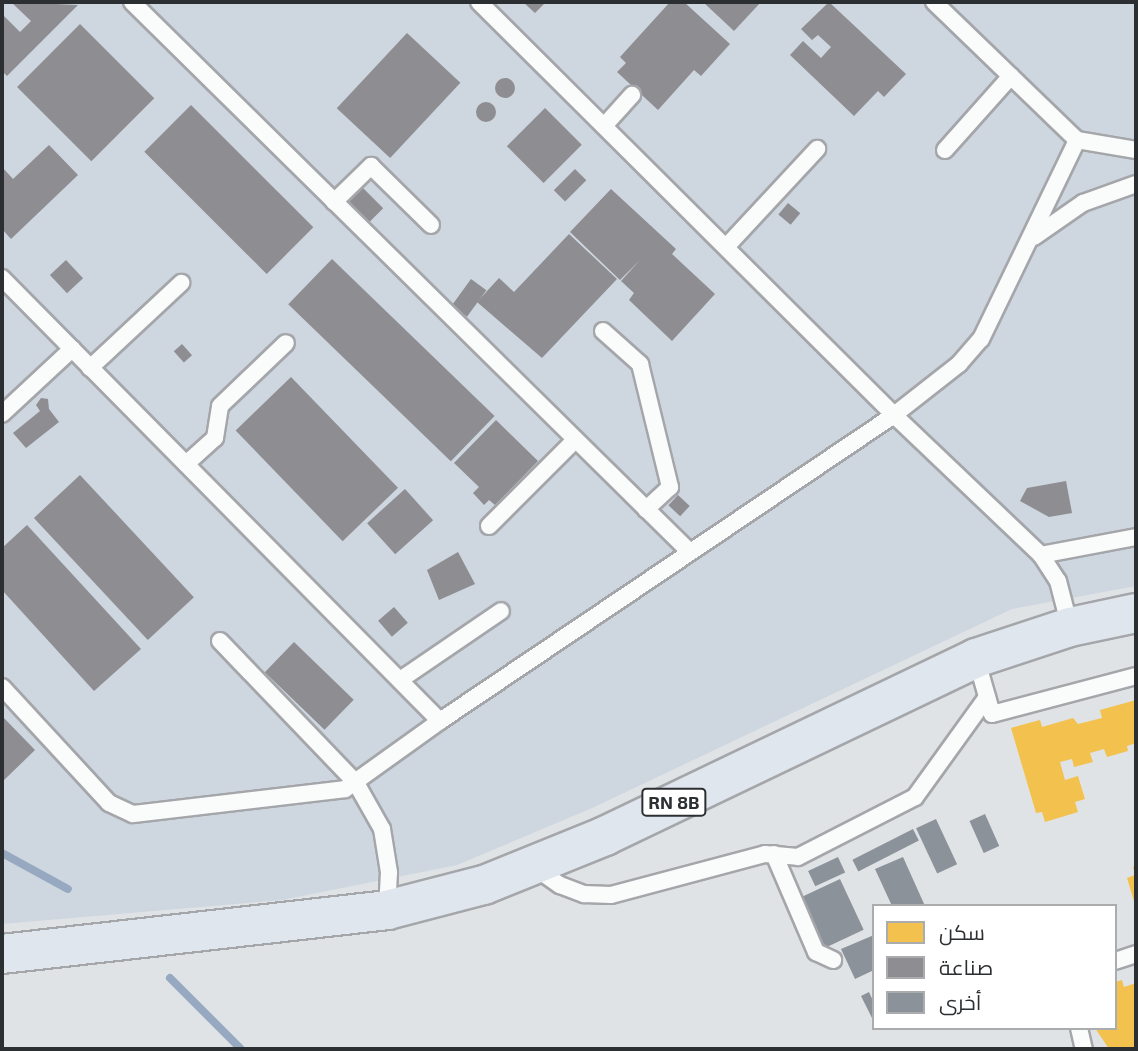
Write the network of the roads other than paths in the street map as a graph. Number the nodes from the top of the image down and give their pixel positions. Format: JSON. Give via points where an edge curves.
{"nodes":[{"id":1,"x":132,"y":2,"type":"edge"},
{"id":2,"x":480,"y":2,"type":"edge"},
{"id":3,"x":934,"y":2,"type":"edge"},
{"id":4,"x":1011,"y":76,"type":"junction"},
{"id":5,"x":632,"y":95,"type":"dead end"},
{"id":6,"x":604,"y":126,"type":"junction"},
{"id":7,"x":1077,"y":140,"type":"junction"},
{"id":8,"x":817,"y":149,"type":"dead end"},
{"id":9,"x":945,"y":150,"type":"dead end"},
{"id":10,"x":1136,"y":150,"type":"edge"},
{"id":11,"x":1136,"y":184,"type":"edge"},
{"id":12,"x":334,"y":202,"type":"junction"},
{"id":13,"x":431,"y":225,"type":"dead end"},
{"id":14,"x":1029,"y":241,"type":"junction"},
{"id":15,"x":726,"y":247,"type":"junction"},
{"id":16,"x":2,"y":278,"type":"edge"},
{"id":17,"x":181,"y":283,"type":"dead end"},
{"id":18,"x":603,"y":331,"type":"dead end"},
{"id":19,"x":286,"y":343,"type":"dead end"},
{"id":20,"x":72,"y":349,"type":"junction"},
{"id":21,"x":90,"y":368,"type":"junction"},
{"id":22,"x":2,"y":414,"type":"edge"},
{"id":23,"x":894,"y":415,"type":"junction"},
{"id":24,"x":575,"y":440,"type":"junction"},
{"id":25,"x":186,"y":464,"type":"junction"},
{"id":26,"x":646,"y":509,"type":"junction"},
{"id":27,"x":489,"y":526,"type":"dead end"},
{"id":28,"x":1136,"y":537,"type":"edge"},
{"id":29,"x":690,"y":552,"type":"junction"},
{"id":30,"x":1041,"y":555,"type":"junction"},
{"id":31,"x":501,"y":611,"type":"dead end"},
{"id":32,"x":1136,"y":613,"type":"edge"},
{"id":33,"x":1070,"y":627,"type":"junction"},
{"id":34,"x":220,"y":641,"type":"dead end"},
{"id":35,"x":976,"y":658,"type":"junction"},
{"id":36,"x":1136,"y":676,"type":"edge"},
{"id":37,"x":400,"y":680,"type":"junction"},
{"id":38,"x":2,"y":687,"type":"edge"},
{"id":39,"x":987,"y":697,"type":"junction"},
{"id":40,"x":440,"y":721,"type":"junction"},
{"id":41,"x":356,"y":783,"type":"junction"},
{"id":42,"x":774,"y":854,"type":"junction"},
{"id":43,"x":534,"y":867,"type":"junction"},
{"id":44,"x":387,"y":910,"type":"junction"},
{"id":45,"x":2,"y":954,"type":"edge"},
{"id":46,"x":1136,"y":954,"type":"edge"},
{"id":47,"x":833,"y":960,"type":"dead end"},
{"id":48,"x":1117,"y":960,"type":"edge"},
{"id":49,"x":1079,"y":1030,"type":"edge"},
{"id":50,"x":1084,"y":1049,"type":"edge"}],
"edges":[{"from":1,"to":12,"type":"lane"},
{"from":2,"to":6,"type":"lane"},
{"from":3,"to":4,"type":"lane"},
{"from":4,"to":7,"type":"lane"},
{"from":4,"to":9,"type":"lane"},
{"from":5,"to":6,"type":"lane"},
{"from":6,"to":15,"type":"lane"},
{"from":7,"to":10,"type":"lane"},
{"from":7,"to":14,"type":"lane"},
{"from":8,"to":15,"type":"lane"},
{"from":11,"to":14,"type":"lane","via":[[1083,203]]},
{"from":12,"to":13,"type":"lane","via":[[371,166]]},
{"from":12,"to":24,"type":"lane"},
{"from":14,"to":23,"type":"lane","via":[[981,339],[959,364]]},
{"from":15,"to":23,"type":"lane"},
{"from":16,"to":20,"type":"lane"},
{"from":17,"to":21,"type":"lane"},
{"from":18,"to":26,"type":"lane","via":[[640,364],[667,473],[670,486]]},
{"from":19,"to":25,"type":"lane","via":[[220,406],[215,438]]},
{"from":20,"to":21,"type":"lane"},
{"from":20,"to":22,"type":"lane"},
{"from":21,"to":25,"type":"lane"},
{"from":23,"to":29,"type":"lane"},
{"from":23,"to":30,"type":"lane"},
{"from":24,"to":26,"type":"lane"},
{"from":24,"to":27,"type":"lane"},
{"from":25,"to":37,"type":"lane"},
{"from":26,"to":29,"type":"lane"},
{"from":28,"to":30,"type":"lane"},
{"from":29,"to":40,"type":"lane"},
{"from":30,"to":33,"type":"lane","via":[[1058,581]]},
{"from":31,"to":37,"type":"lane"},
{"from":32,"to":33,"type":"main road","number":"RN 8B"},
{"from":33,"to":35,"type":"main road","number":"RN 8B"},
{"from":34,"to":41,"type":"lane"},
{"from":35,"to":39,"type":"lane"},
{"from":35,"to":43,"type":"main road","number":"RN 8B"},
{"from":36,"to":39,"type":"lane","via":[[992,715]]},
{"from":37,"to":40,"type":"lane"},
{"from":38,"to":41,"type":"lane","via":[[110,803],[132,814],[335,791]]},
{"from":39,"to":42,"type":"lane","via":[[915,797],[900,809],[798,857]]},
{"from":40,"to":41,"type":"lane"},
{"from":41,"to":44,"type":"lane","via":[[382,829],[389,872]]},
{"from":42,"to":43,"type":"lane","via":[[611,895],[584,894]]},
{"from":42,"to":47,"type":"lane","via":[[816,952]]},
{"from":43,"to":44,"type":"main road","number":"RN 8B"},
{"from":44,"to":45,"type":"main road","number":"RN 8B"},
{"from":46,"to":48,"type":"lane"},
{"from":49,"to":50,"type":"lane"}]}
